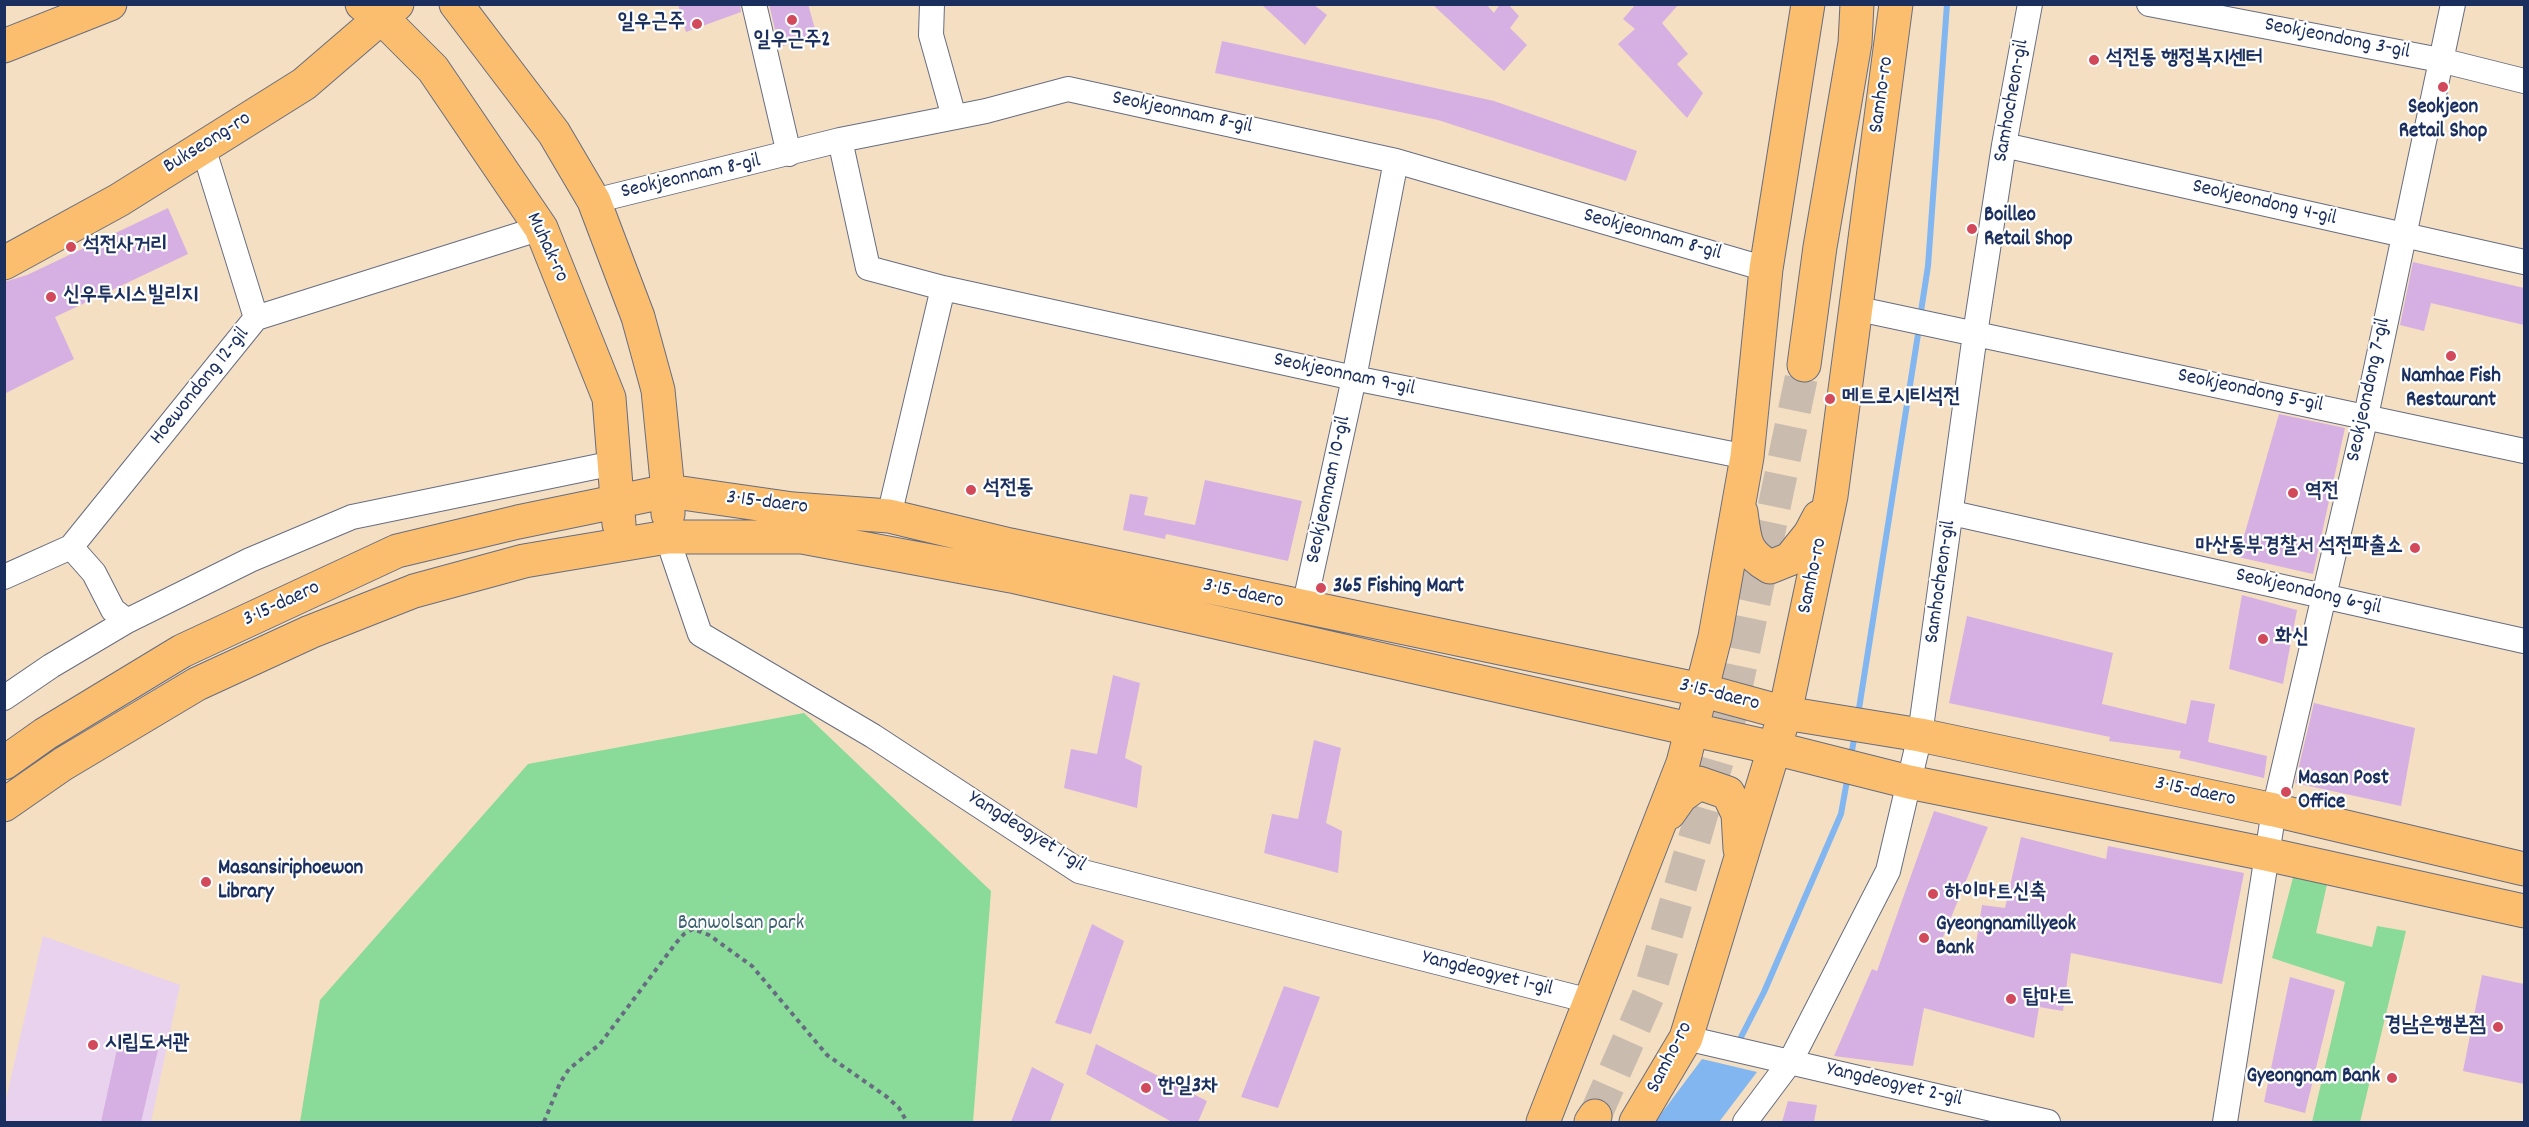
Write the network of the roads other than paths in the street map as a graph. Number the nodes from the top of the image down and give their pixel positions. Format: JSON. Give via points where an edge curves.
{"nodes":[{"id":1,"x":111,"y":4,"type":"edge"},
{"id":2,"x":456,"y":4,"type":"edge"},
{"id":3,"x":754,"y":4,"type":"edge"},
{"id":4,"x":932,"y":4,"type":"edge"},
{"id":5,"x":1808,"y":4,"type":"edge"},
{"id":6,"x":1857,"y":4,"type":"edge"},
{"id":7,"x":1896,"y":4,"type":"edge"},
{"id":8,"x":2030,"y":4,"type":"edge"},
{"id":9,"x":2150,"y":4,"type":"edge"},
{"id":10,"x":2453,"y":4,"type":"edge"},
{"id":11,"x":380,"y":9,"type":"edge"},
{"id":12,"x":4,"y":46,"type":"edge"},
{"id":13,"x":2440,"y":60,"type":"junction"},
{"id":14,"x":2524,"y":81,"type":"edge"},
{"id":15,"x":954,"y":117,"type":"junction"},
{"id":16,"x":840,"y":140,"type":"junction"},
{"id":17,"x":2004,"y":145,"type":"junction"},
{"id":18,"x":202,"y":147,"type":"junction"},
{"id":19,"x":789,"y":154,"type":"junction"},
{"id":20,"x":1396,"y":160,"type":"junction"},
{"id":21,"x":594,"y":201,"type":"junction"},
{"id":22,"x":541,"y":228,"type":"junction"},
{"id":23,"x":2403,"y":235,"type":"junction"},
{"id":24,"x":2524,"y":262,"type":"edge"},
{"id":25,"x":4,"y":263,"type":"edge"},
{"id":26,"x":1766,"y":269,"type":"junction"},
{"id":27,"x":943,"y":288,"type":"junction"},
{"id":28,"x":1862,"y":310,"type":"junction"},
{"id":29,"x":256,"y":318,"type":"junction"},
{"id":30,"x":1968,"y":333,"type":"junction"},
{"id":31,"x":1804,"y":365,"type":"tunnel mouth"},
{"id":32,"x":1354,"y":378,"type":"junction"},
{"id":33,"x":2366,"y":416,"type":"junction"},
{"id":34,"x":2524,"y":451,"type":"edge"},
{"id":35,"x":1747,"y":458,"type":"junction"},
{"id":36,"x":614,"y":463,"type":"junction"},
{"id":37,"x":668,"y":491,"type":"junction"},
{"id":38,"x":1831,"y":496,"type":"junction"},
{"id":39,"x":1739,"y":498,"type":"junction"},
{"id":40,"x":616,"y":502,"type":"junction"},
{"id":41,"x":1952,"y":513,"type":"junction"},
{"id":42,"x":890,"y":516,"type":"junction"},
{"id":43,"x":667,"y":537,"type":"junction"},
{"id":44,"x":621,"y":544,"type":"junction"},
{"id":45,"x":71,"y":548,"type":"junction"},
{"id":46,"x":4,"y":577,"type":"edge"},
{"id":47,"x":2324,"y":597,"type":"junction"},
{"id":48,"x":1304,"y":607,"type":"junction"},
{"id":49,"x":127,"y":621,"type":"junction"},
{"id":50,"x":2524,"y":641,"type":"edge"},
{"id":51,"x":1701,"y":690,"type":"junction"},
{"id":52,"x":4,"y":698,"type":"edge"},
{"id":53,"x":1794,"y":714,"type":"junction"},
{"id":54,"x":1691,"y":730,"type":"junction"},
{"id":55,"x":1914,"y":734,"type":"junction"},
{"id":56,"x":1785,"y":751,"type":"junction"},
{"id":57,"x":4,"y":764,"type":"edge"},
{"id":58,"x":1904,"y":781,"type":"junction"},
{"id":59,"x":4,"y":805,"type":"edge"},
{"id":60,"x":2274,"y":810,"type":"junction"},
{"id":61,"x":1656,"y":832,"type":"junction"},
{"id":62,"x":2266,"y":854,"type":"junction"},
{"id":63,"x":1741,"y":863,"type":"junction"},
{"id":64,"x":2524,"y":869,"type":"edge"},
{"id":65,"x":2524,"y":911,"type":"edge"},
{"id":66,"x":1590,"y":1001,"type":"junction"},
{"id":67,"x":1695,"y":1040,"type":"junction"},
{"id":68,"x":1783,"y":1060,"type":"junction"},
{"id":69,"x":1543,"y":1122,"type":"edge"},
{"id":70,"x":1636,"y":1122,"type":"edge"},
{"id":71,"x":1745,"y":1122,"type":"edge"},
{"id":72,"x":2048,"y":1122,"type":"edge"},
{"id":73,"x":2225,"y":1122,"type":"edge"}],
"edges":[{"from":1,"to":12,"type":"main road"},
{"from":2,"to":21,"type":"main road","via":[[554,133]]},
{"from":3,"to":19,"type":"street"},
{"from":4,"to":15,"type":"street","via":[[931,35]]},
{"from":5,"to":26,"type":"main road"},
{"from":6,"to":31,"type":"main road","name":"Samho-ro","via":[[1855,43]]},
{"from":7,"to":28,"type":"main road","name":"Samho-ro"},
{"from":8,"to":17,"type":"street","name":"Samhocheon-gil"},
{"from":9,"to":13,"type":"street","name":"Seokjeondong 3-gil"},
{"from":10,"to":13,"type":"street","name":"Seokjeondong 7-gil"},
{"from":11,"to":18,"type":"main road","name":"Bukseong-ro","via":[[304,84]]},
{"from":11,"to":22,"type":"main road","name":"Muhak-ro","via":[[433,69]]},
{"from":13,"to":14,"type":"street","name":"Seokjeondong 3-gil"},
{"from":13,"to":23,"type":"street","name":"Seokjeondong 7-gil"},
{"from":15,"to":16,"type":"street","name":"Seokjeonnam 8-gil"},
{"from":15,"to":20,"type":"street","name":"Seokjeonnam 8-gil","via":[[1068,89]]},
{"from":16,"to":19,"type":"street","name":"Seokjeonnam 8-gil"},
{"from":16,"to":27,"type":"street","name":"Seokjeonnam 9-gil","via":[[868,268]]},
{"from":17,"to":23,"type":"street","name":"Seokjeondong 4-gil"},
{"from":17,"to":30,"type":"street","name":"Samhocheon-gil"},
{"from":18,"to":25,"type":"main road","name":"Bukseong-ro","via":[[119,200]]},
{"from":18,"to":29,"type":"street"},
{"from":19,"to":21,"type":"street","name":"Seokjeonnam 8-gil"},
{"from":20,"to":26,"type":"street","name":"Seokjeonnam 8-gil"},
{"from":20,"to":32,"type":"street","name":"Seokjeonnam 10-gil"},
{"from":21,"to":37,"type":"main road","via":[[639,317],[658,390]]},
{"from":22,"to":29,"type":"street","name":"Hoewondong 12-gil"},
{"from":22,"to":36,"type":"main road","name":"Muhak-ro","via":[[609,398]]},
{"from":23,"to":24,"type":"street","name":"Seokjeondong 4-gil"},
{"from":23,"to":33,"type":"street","name":"Seokjeondong 7-gil"},
{"from":26,"to":35,"type":"main road"},
{"from":27,"to":32,"type":"street","name":"Seokjeonnam 9-gil"},
{"from":27,"to":42,"type":"street"},
{"from":28,"to":30,"type":"street","name":"Seokjeondong 5-gil"},
{"from":28,"to":38,"type":"main road","name":"Samho-ro"},
{"from":29,"to":45,"type":"street","name":"Hoewondong 12-gil"},
{"from":30,"to":33,"type":"street","name":"Seokjeondong 5-gil"},
{"from":30,"to":41,"type":"street","name":"Samhocheon-gil"},
{"from":32,"to":35,"type":"street","name":"Seokjeonnam 9-gil"},
{"from":32,"to":48,"type":"street","name":"Seokjeonnam 10-gil"},
{"from":33,"to":34,"type":"street","name":"Seokjeondong 5-gil"},
{"from":33,"to":47,"type":"street","name":"Seokjeondong 7-gil"},
{"from":35,"to":39,"type":"main road"},
{"from":36,"to":40,"type":"main road","name":"Muhak-ro"},
{"from":36,"to":49,"type":"street","via":[[352,517],[250,560]]},
{"from":37,"to":40,"type":"main road","name":"3·15-daero"},
{"from":37,"to":42,"type":"main road","name":"3·15-daero","via":[[793,509]]},
{"from":37,"to":43,"type":"main road"},
{"from":38,"to":39,"type":"main road","via":[[1810,534],[1790,559],[1770,567],[1755,558],[1745,541]]},
{"from":38,"to":53,"type":"main road","name":"Samho-ro"},
{"from":39,"to":51,"type":"main road","via":[[1715,637]]},
{"from":40,"to":44,"type":"main road","name":"Muhak-ro"},
{"from":40,"to":57,"type":"main road","name":"3·15-daero","via":[[397,551],[182,651],[45,734]]},
{"from":41,"to":47,"type":"street","name":"Seokjeondong 6-gil"},
{"from":41,"to":55,"type":"street","name":"Samhocheon-gil"},
{"from":42,"to":48,"type":"main road","name":"3·15-daero"},
{"from":43,"to":44,"type":"main road","name":"3·15-daero"},
{"from":43,"to":54,"type":"main road","name":"3·15-daero","via":[[802,537],[988,572]]},
{"from":43,"to":66,"type":"street","name":"Yangdeogyet 1-gil","via":[[700,634],[873,736],[1079,870]]},
{"from":44,"to":59,"type":"main road","name":"3·15-daero","via":[[524,561],[414,591],[310,632],[198,684],[63,764]]},
{"from":45,"to":46,"type":"street","name":"Hoewondong 12-gil"},
{"from":45,"to":49,"type":"street","via":[[94,573],[113,610]]},
{"from":47,"to":50,"type":"street","name":"Seokjeondong 6-gil"},
{"from":47,"to":60,"type":"street","name":"Seokjeondong 7-gil"},
{"from":48,"to":51,"type":"main road","name":"3·15-daero"},
{"from":49,"to":52,"type":"street"},
{"from":51,"to":53,"type":"main road","name":"3·15-daero"},
{"from":51,"to":54,"type":"main road"},
{"from":53,"to":55,"type":"main road","name":"3·15-daero"},
{"from":53,"to":56,"type":"main road","name":"Samho-ro"},
{"from":54,"to":56,"type":"main road","name":"3·15-daero"},
{"from":54,"to":61,"type":"main road"},
{"from":55,"to":58,"type":"street","name":"Samhocheon-gil"},
{"from":55,"to":60,"type":"main road","name":"3·15-daero"},
{"from":56,"to":58,"type":"main road","name":"3·15-daero"},
{"from":56,"to":63,"type":"main road","name":"Samho-ro"},
{"from":58,"to":62,"type":"main road","name":"3·15-daero"},
{"from":58,"to":68,"type":"street","name":"Samhocheon-gil","via":[[1888,871]]},
{"from":60,"to":62,"type":"street","name":"Seokjeondong 7-gil"},
{"from":60,"to":64,"type":"main road","name":"3·15-daero"},
{"from":61,"to":63,"type":"main road","via":[[1681,796],[1699,783],[1728,793],[1738,814]]},
{"from":61,"to":66,"type":"main road"},
{"from":62,"to":65,"type":"main road","name":"3·15-daero"},
{"from":62,"to":73,"type":"street","name":"Seokjeondong 7-gil"},
{"from":63,"to":67,"type":"main road","name":"Samho-ro"},
{"from":66,"to":69,"type":"main road"},
{"from":67,"to":68,"type":"street","name":"Yangdeogyet 2-gil"},
{"from":67,"to":70,"type":"main road","name":"Samho-ro"},
{"from":68,"to":71,"type":"street","name":"Samhocheon-gil"},
{"from":68,"to":72,"type":"street","name":"Yangdeogyet 2-gil"}]}
